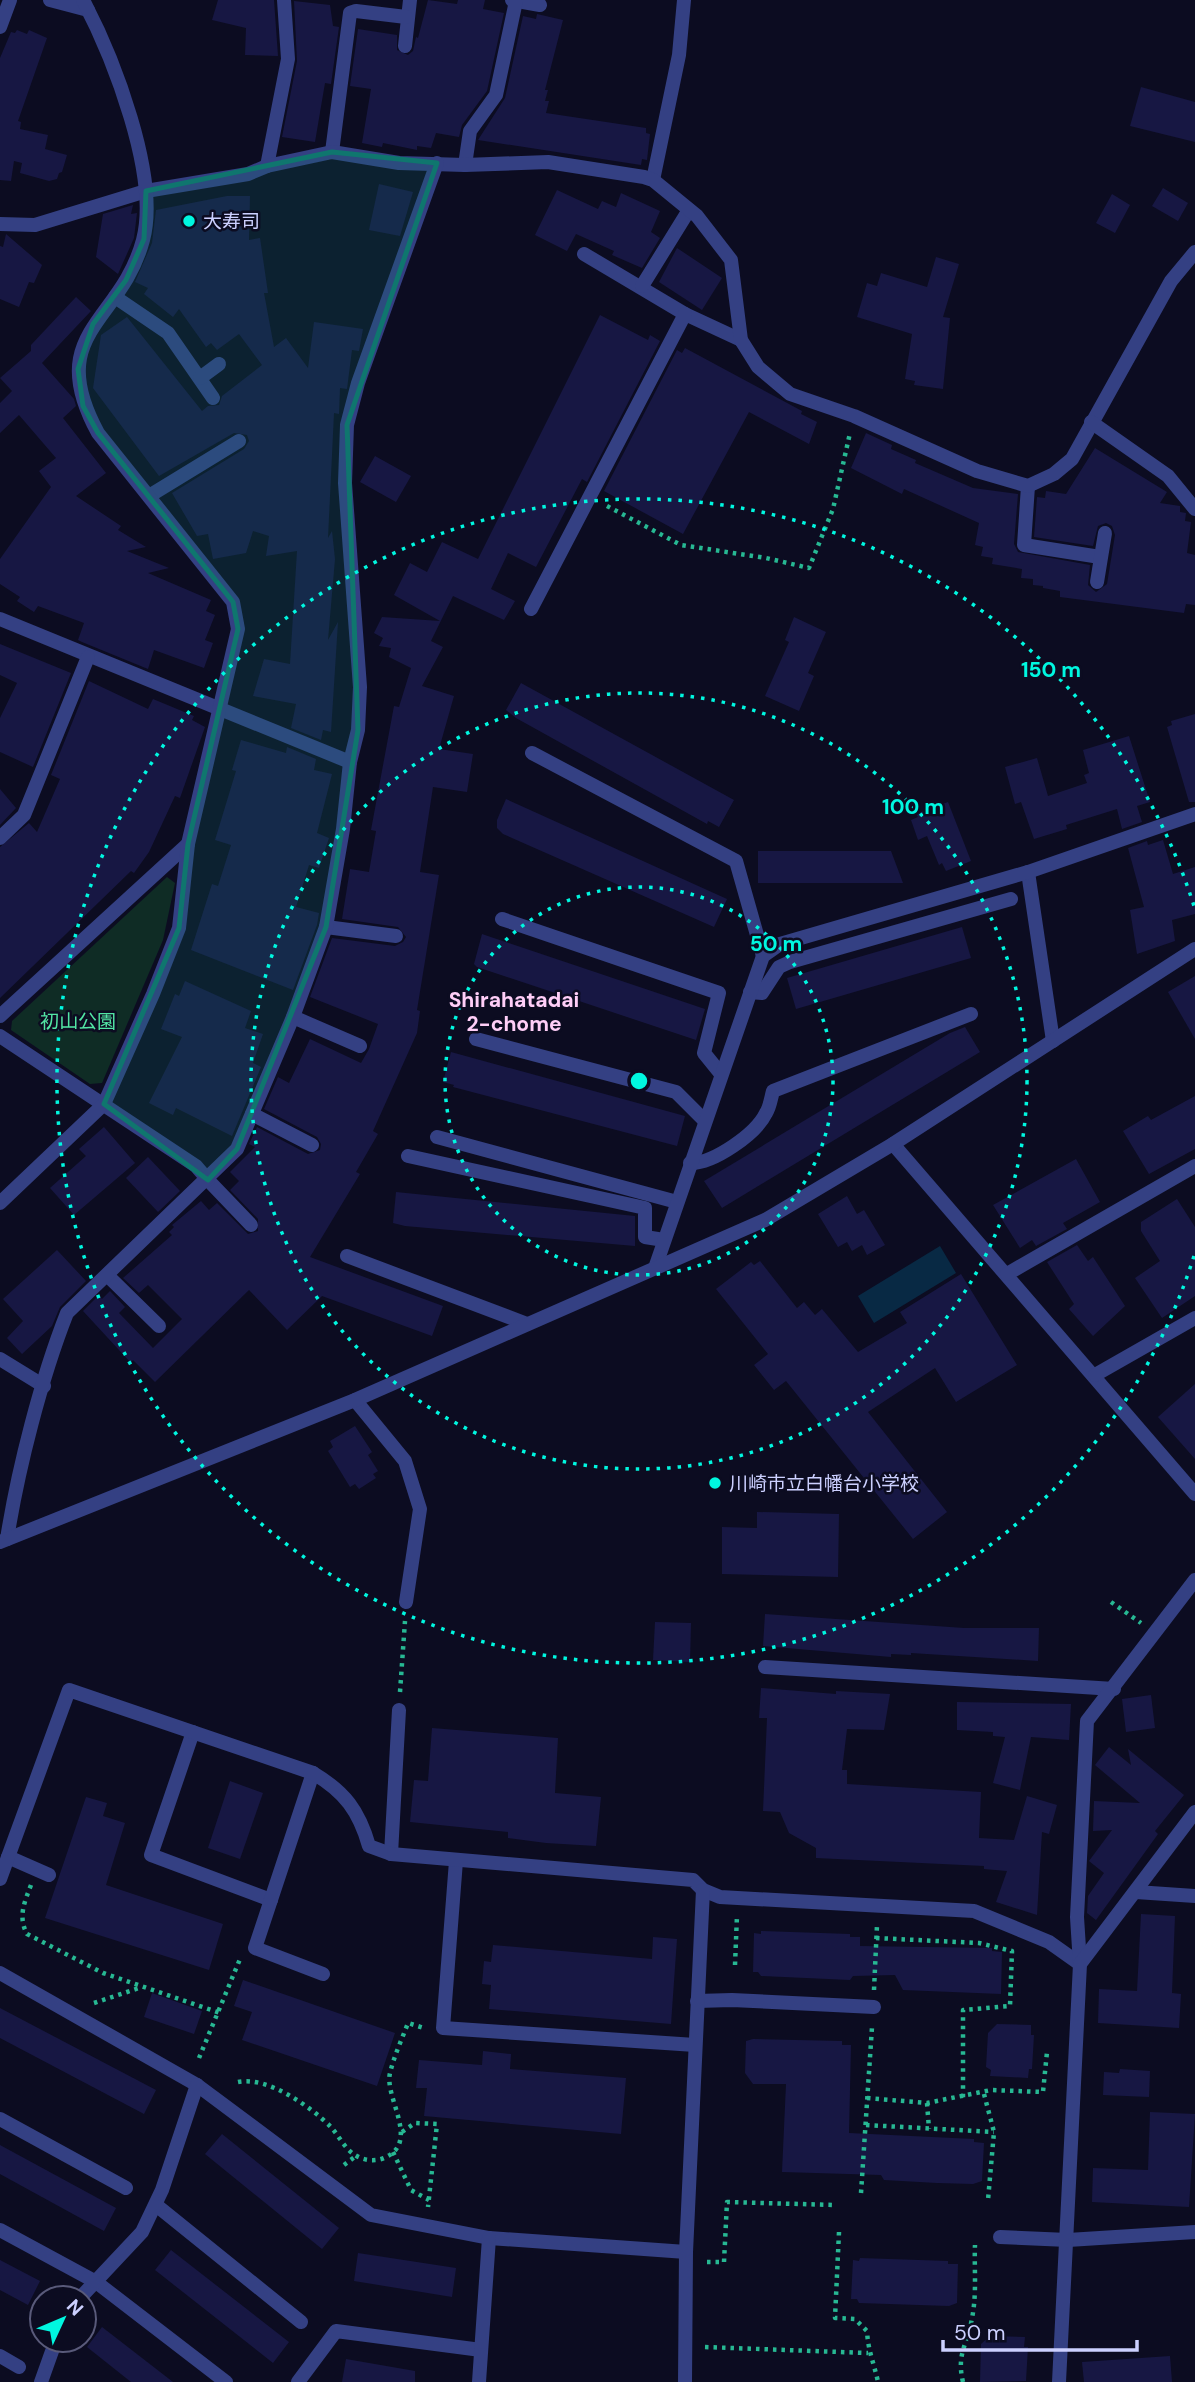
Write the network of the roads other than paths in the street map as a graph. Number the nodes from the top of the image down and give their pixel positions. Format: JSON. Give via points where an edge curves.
{"nodes":[{"id":1,"x":10,"y":0,"type":"edge"},
{"id":2,"x":50,"y":0,"type":"edge"},
{"id":3,"x":284,"y":0,"type":"edge"},
{"id":4,"x":410,"y":0,"type":"edge"},
{"id":5,"x":684,"y":0,"type":"edge"},
{"id":6,"x":514,"y":1,"type":"edge"},
{"id":7,"x":86,"y":5,"type":"edge"},
{"id":8,"x":540,"y":5,"type":"dead end"},
{"id":9,"x":406,"y":17,"type":"junction"},
{"id":10,"x":0,"y":27,"type":"edge"},
{"id":11,"x":405,"y":46,"type":"dead end"},
{"id":12,"x":332,"y":152,"type":"junction"},
{"id":13,"x":437,"y":163,"type":"junction"},
{"id":14,"x":267,"y":166,"type":"junction"},
{"id":15,"x":465,"y":166,"type":"junction"},
{"id":16,"x":653,"y":180,"type":"junction"},
{"id":17,"x":146,"y":191,"type":"junction"},
{"id":18,"x":689,"y":210,"type":"junction"},
{"id":19,"x":0,"y":224,"type":"edge"},
{"id":20,"x":1195,"y":252,"type":"edge"},
{"id":21,"x":584,"y":254,"type":"dead end"},
{"id":22,"x":642,"y":286,"type":"junction"},
{"id":23,"x":115,"y":297,"type":"junction"},
{"id":24,"x":685,"y":314,"type":"junction"},
{"id":25,"x":741,"y":340,"type":"junction"},
{"id":26,"x":219,"y":365,"type":"dead end"},
{"id":27,"x":200,"y":378,"type":"junction"},
{"id":28,"x":213,"y":398,"type":"dead end"},
{"id":29,"x":1091,"y":422,"type":"junction"},
{"id":30,"x":239,"y":441,"type":"dead end"},
{"id":31,"x":1028,"y":486,"type":"junction"},
{"id":32,"x":149,"y":496,"type":"junction"},
{"id":33,"x":1195,"y":509,"type":"edge"},
{"id":34,"x":1105,"y":533,"type":"dead end"},
{"id":35,"x":1100,"y":557,"type":"junction"},
{"id":36,"x":1097,"y":582,"type":"dead end"},
{"id":37,"x":531,"y":609,"type":"dead end"},
{"id":38,"x":0,"y":619,"type":"edge"},
{"id":39,"x":88,"y":657,"type":"junction"},
{"id":40,"x":220,"y":711,"type":"junction"},
{"id":41,"x":532,"y":753,"type":"dead end"},
{"id":42,"x":350,"y":762,"type":"junction"},
{"id":43,"x":1195,"y":814,"type":"edge"},
{"id":44,"x":0,"y":838,"type":"edge"},
{"id":45,"x":188,"y":844,"type":"junction"},
{"id":46,"x":1028,"y":872,"type":"junction"},
{"id":47,"x":1011,"y":899,"type":"dead end"},
{"id":48,"x":502,"y":919,"type":"dead end"},
{"id":49,"x":326,"y":927,"type":"junction"},
{"id":50,"x":396,"y":936,"type":"dead end"},
{"id":51,"x":1195,"y":949,"type":"edge"},
{"id":52,"x":763,"y":956,"type":"junction"},
{"id":53,"x":750,"y":992,"type":"junction"},
{"id":54,"x":971,"y":1014,"type":"dead end"},
{"id":55,"x":0,"y":1016,"type":"edge"},
{"id":56,"x":293,"y":1017,"type":"junction"},
{"id":57,"x":0,"y":1036,"type":"edge"},
{"id":58,"x":476,"y":1039,"type":"dead end"},
{"id":59,"x":1053,"y":1041,"type":"junction"},
{"id":60,"x":360,"y":1046,"type":"dead end"},
{"id":61,"x":721,"y":1074,"type":"junction"},
{"id":62,"x":104,"y":1104,"type":"junction"},
{"id":63,"x":252,"y":1114,"type":"junction"},
{"id":64,"x":704,"y":1120,"type":"junction"},
{"id":65,"x":437,"y":1137,"type":"dead end"},
{"id":66,"x":893,"y":1144,"type":"junction"},
{"id":67,"x":312,"y":1145,"type":"dead end"},
{"id":68,"x":408,"y":1156,"type":"dead end"},
{"id":69,"x":690,"y":1163,"type":"junction"},
{"id":70,"x":1195,"y":1166,"type":"edge"},
{"id":71,"x":208,"y":1180,"type":"junction"},
{"id":72,"x":677,"y":1202,"type":"junction"},
{"id":73,"x":0,"y":1203,"type":"edge"},
{"id":74,"x":251,"y":1225,"type":"dead end"},
{"id":75,"x":664,"y":1240,"type":"junction"},
{"id":76,"x":346,"y":1256,"type":"dead end"},
{"id":77,"x":655,"y":1268,"type":"junction"},
{"id":78,"x":1007,"y":1274,"type":"junction"},
{"id":79,"x":108,"y":1276,"type":"junction"},
{"id":80,"x":1195,"y":1318,"type":"edge"},
{"id":81,"x":527,"y":1324,"type":"junction"},
{"id":82,"x":159,"y":1326,"type":"dead end"},
{"id":83,"x":0,"y":1359,"type":"edge"},
{"id":84,"x":1095,"y":1375,"type":"junction"},
{"id":85,"x":44,"y":1386,"type":"junction"},
{"id":86,"x":355,"y":1400,"type":"junction"},
{"id":87,"x":1195,"y":1494,"type":"edge"},
{"id":88,"x":4,"y":1540,"type":"edge"},
{"id":89,"x":1195,"y":1580,"type":"edge"},
{"id":90,"x":406,"y":1602,"type":"road end"},
{"id":91,"x":765,"y":1667,"type":"dead end"},
{"id":92,"x":1114,"y":1689,"type":"junction"},
{"id":93,"x":399,"y":1710,"type":"road end"},
{"id":94,"x":193,"y":1732,"type":"junction"},
{"id":95,"x":313,"y":1773,"type":"junction"},
{"id":96,"x":1195,"y":1812,"type":"edge"},
{"id":97,"x":391,"y":1854,"type":"junction"},
{"id":98,"x":8,"y":1857,"type":"junction"},
{"id":99,"x":456,"y":1861,"type":"junction"},
{"id":100,"x":43,"y":1872,"type":"road end"},
{"id":101,"x":0,"y":1879,"type":"edge"},
{"id":102,"x":703,"y":1890,"type":"junction"},
{"id":103,"x":1136,"y":1892,"type":"junction"},
{"id":104,"x":1195,"y":1896,"type":"edge"},
{"id":105,"x":271,"y":1900,"type":"junction"},
{"id":106,"x":1080,"y":1965,"type":"junction"},
{"id":107,"x":0,"y":1973,"type":"edge"},
{"id":108,"x":323,"y":1974,"type":"dead end"},
{"id":109,"x":697,"y":2001,"type":"junction"},
{"id":110,"x":874,"y":2007,"type":"road end"},
{"id":111,"x":695,"y":2045,"type":"junction"},
{"id":112,"x":197,"y":2085,"type":"junction"},
{"id":113,"x":0,"y":2119,"type":"edge"},
{"id":114,"x":126,"y":2188,"type":"dead end"},
{"id":115,"x":156,"y":2205,"type":"junction"},
{"id":116,"x":0,"y":2230,"type":"edge"},
{"id":117,"x":1195,"y":2232,"type":"edge"},
{"id":118,"x":1000,"y":2237,"type":"dead end"},
{"id":119,"x":489,"y":2238,"type":"junction"},
{"id":120,"x":1068,"y":2240,"type":"junction"},
{"id":121,"x":686,"y":2252,"type":"junction"},
{"id":122,"x":96,"y":2282,"type":"junction"},
{"id":123,"x":301,"y":2322,"type":"dead end"},
{"id":124,"x":481,"y":2350,"type":"junction"},
{"id":125,"x":52,"y":2354,"type":"edge"},
{"id":126,"x":0,"y":2357,"type":"edge"},
{"id":127,"x":19,"y":2367,"type":"dead end"},
{"id":128,"x":43,"y":2381,"type":"edge"},
{"id":129,"x":226,"y":2382,"type":"edge"},
{"id":130,"x":298,"y":2382,"type":"edge"},
{"id":131,"x":479,"y":2382,"type":"edge"},
{"id":132,"x":685,"y":2382,"type":"edge"},
{"id":133,"x":1059,"y":2382,"type":"edge"}],
"edges":[{"from":1,"to":10,"type":"street"},
{"from":2,"to":7,"type":"street"},
{"from":3,"to":14,"type":"street","via":[[288,60]]},
{"from":4,"to":9,"type":"street"},
{"from":5,"to":16,"type":"street","via":[[679,55]]},
{"from":6,"to":8,"type":"street"},
{"from":6,"to":15,"type":"street","via":[[496,95],[470,131]]},
{"from":7,"to":17,"type":"street","via":[[123,85]]},
{"from":9,"to":11,"type":"street"},
{"from":9,"to":12,"type":"street","via":[[350,13]]},
{"from":12,"to":13,"type":"street","via":[[399,163]]},
{"from":12,"to":14,"type":"street"},
{"from":13,"to":15,"type":"street"},
{"from":13,"to":42,"type":"street","via":[[347,425],[345,483],[360,687],[358,730]]},
{"from":14,"to":17,"type":"street","via":[[248,174]]},
{"from":15,"to":16,"type":"street","via":[[548,162]]},
{"from":16,"to":18,"type":"street"},
{"from":17,"to":19,"type":"street","via":[[35,225]]},
{"from":17,"to":23,"type":"street","via":[[144,239]]},
{"from":18,"to":22,"type":"street"},
{"from":18,"to":25,"type":"street","via":[[731,260]]},
{"from":20,"to":29,"type":"street","via":[[1171,281]]},
{"from":21,"to":22,"type":"street"},
{"from":22,"to":24,"type":"street"},
{"from":23,"to":27,"type":"street","via":[[168,333]]},
{"from":23,"to":32,"type":"street","via":[[86,340],[78,369],[83,406],[98,433]]},
{"from":24,"to":25,"type":"street"},
{"from":24,"to":37,"type":"street"},
{"from":25,"to":31,"type":"street","via":[[758,367],[790,394],[854,416],[977,471]]},
{"from":26,"to":27,"type":"street"},
{"from":27,"to":28,"type":"street"},
{"from":29,"to":31,"type":"street","via":[[1072,459]]},
{"from":29,"to":33,"type":"street","via":[[1168,476]]},
{"from":30,"to":32,"type":"street"},
{"from":31,"to":35,"type":"street","via":[[1024,544]]},
{"from":32,"to":40,"type":"street","via":[[233,602],[238,629]]},
{"from":34,"to":35,"type":"street"},
{"from":35,"to":36,"type":"street"},
{"from":38,"to":39,"type":"street"},
{"from":39,"to":40,"type":"street"},
{"from":39,"to":44,"type":"street","via":[[24,815]]},
{"from":40,"to":42,"type":"street"},
{"from":40,"to":45,"type":"street"},
{"from":41,"to":52,"type":"street","via":[[736,861]]},
{"from":42,"to":49,"type":"street"},
{"from":43,"to":46,"type":"street"},
{"from":45,"to":55,"type":"street"},
{"from":45,"to":62,"type":"street","via":[[179,928]]},
{"from":46,"to":52,"type":"street","via":[[780,944]]},
{"from":46,"to":59,"type":"street"},
{"from":47,"to":53,"type":"street","via":[[790,962],[779,967],[762,993]]},
{"from":48,"to":61,"type":"street","via":[[719,993],[704,1053]]},
{"from":49,"to":50,"type":"street"},
{"from":49,"to":56,"type":"street"},
{"from":51,"to":59,"type":"street"},
{"from":52,"to":53,"type":"street"},
{"from":53,"to":61,"type":"street"},
{"from":54,"to":69,"type":"street","via":[[772,1091],[766,1114],[725,1153],[703,1164]]},
{"from":56,"to":60,"type":"street"},
{"from":56,"to":63,"type":"street"},
{"from":57,"to":62,"type":"street"},
{"from":58,"to":64,"type":"street","via":[[676,1092]]},
{"from":59,"to":66,"type":"street"},
{"from":61,"to":64,"type":"street"},
{"from":62,"to":71,"type":"street","via":[[196,1166]]},
{"from":62,"to":73,"type":"street"},
{"from":63,"to":67,"type":"street"},
{"from":63,"to":71,"type":"street","via":[[237,1149]]},
{"from":64,"to":69,"type":"street"},
{"from":65,"to":72,"type":"street"},
{"from":66,"to":77,"type":"street","via":[[765,1220]]},
{"from":66,"to":78,"type":"street"},
{"from":68,"to":75,"type":"street","via":[[645,1208],[645,1237]]},
{"from":69,"to":72,"type":"street"},
{"from":70,"to":78,"type":"street"},
{"from":71,"to":74,"type":"street"},
{"from":71,"to":79,"type":"street"},
{"from":72,"to":75,"type":"street"},
{"from":75,"to":77,"type":"street"},
{"from":76,"to":81,"type":"street"},
{"from":77,"to":81,"type":"street"},
{"from":78,"to":84,"type":"street"},
{"from":79,"to":82,"type":"street"},
{"from":79,"to":85,"type":"street","via":[[67,1313]]},
{"from":80,"to":84,"type":"street"},
{"from":81,"to":86,"type":"street"},
{"from":83,"to":85,"type":"street"},
{"from":84,"to":87,"type":"street"},
{"from":85,"to":88,"type":"street"},
{"from":86,"to":88,"type":"street"},
{"from":86,"to":90,"type":"street","via":[[405,1461],[420,1509]]},
{"from":89,"to":92,"type":"street"},
{"from":91,"to":92,"type":"street"},
{"from":92,"to":106,"type":"street","via":[[1087,1721],[1077,1917]]},
{"from":93,"to":97,"type":"street"},
{"from":94,"to":95,"type":"street"},
{"from":94,"to":98,"type":"street","via":[[69,1690]]},
{"from":94,"to":105,"type":"street","via":[[151,1855]]},
{"from":95,"to":97,"type":"street","via":[[336,1786],[350,1802],[362,1820],[369,1846]]},
{"from":95,"to":105,"type":"street"},
{"from":96,"to":103,"type":"street"},
{"from":97,"to":99,"type":"street"},
{"from":98,"to":100,"type":"street"},
{"from":98,"to":101,"type":"street"},
{"from":99,"to":102,"type":"street","via":[[693,1880]]},
{"from":99,"to":111,"type":"street","via":[[443,2028]]},
{"from":102,"to":106,"type":"street","via":[[720,1897],[974,1911],[1049,1942]]},
{"from":102,"to":109,"type":"street"},
{"from":103,"to":104,"type":"street"},
{"from":103,"to":106,"type":"street"},
{"from":105,"to":108,"type":"street","via":[[255,1948]]},
{"from":106,"to":120,"type":"street"},
{"from":107,"to":112,"type":"street"},
{"from":109,"to":110,"type":"street"},
{"from":109,"to":111,"type":"street"},
{"from":111,"to":121,"type":"street"},
{"from":112,"to":115,"type":"street"},
{"from":112,"to":119,"type":"street","via":[[371,2215]]},
{"from":113,"to":114,"type":"street"},
{"from":115,"to":122,"type":"street","via":[[142,2232]]},
{"from":115,"to":123,"type":"street"},
{"from":116,"to":122,"type":"street"},
{"from":117,"to":120,"type":"street"},
{"from":118,"to":120,"type":"street"},
{"from":119,"to":121,"type":"street"},
{"from":119,"to":124,"type":"street"},
{"from":120,"to":133,"type":"street"},
{"from":121,"to":132,"type":"street"},
{"from":122,"to":129,"type":"street"},
{"from":124,"to":130,"type":"street","via":[[336,2331]]},
{"from":124,"to":131,"type":"street"},
{"from":125,"to":128,"type":"street"},
{"from":126,"to":127,"type":"street"}]}
